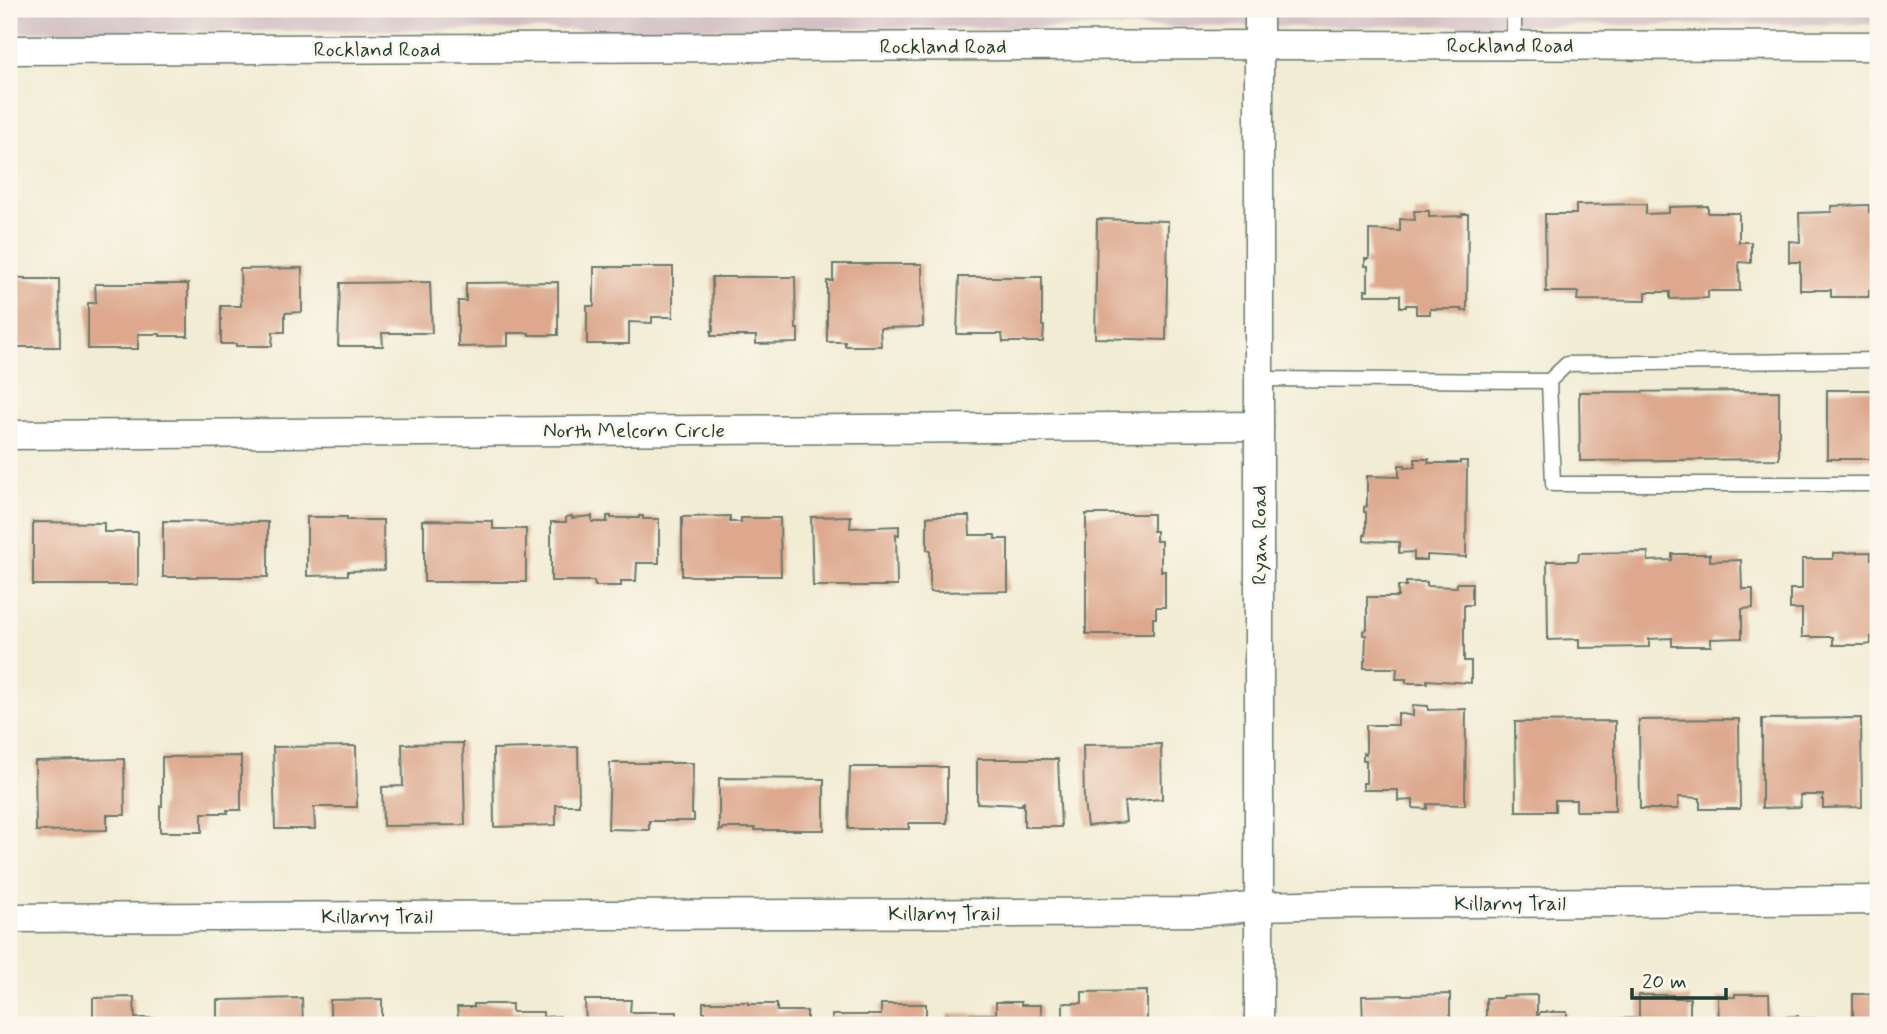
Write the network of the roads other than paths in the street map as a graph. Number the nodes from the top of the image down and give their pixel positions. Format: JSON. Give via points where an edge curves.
{"nodes":[{"id":1,"x":1259,"y":9,"type":"edge"},
{"id":2,"x":1514,"y":9,"type":"edge"},
{"id":3,"x":1259,"y":45,"type":"junction"},
{"id":4,"x":1514,"y":45,"type":"junction"},
{"id":5,"x":1878,"y":46,"type":"edge"},
{"id":6,"x":9,"y":50,"type":"edge"},
{"id":7,"x":1878,"y":360,"type":"edge"},
{"id":8,"x":1259,"y":379,"type":"junction"},
{"id":9,"x":1549,"y":381,"type":"junction"},
{"id":10,"x":1259,"y":426,"type":"junction"},
{"id":11,"x":9,"y":435,"type":"edge"},
{"id":12,"x":1878,"y":484,"type":"edge"},
{"id":13,"x":1878,"y":900,"type":"edge"},
{"id":14,"x":1259,"y":906,"type":"junction"},
{"id":15,"x":9,"y":918,"type":"edge"},
{"id":16,"x":1259,"y":1025,"type":"edge"}],
"edges":[{"from":1,"to":3,"type":"street","name":"Ryan Road"},
{"from":2,"to":4,"type":"lane"},
{"from":3,"to":4,"type":"street","name":"Rockland Road"},
{"from":3,"to":6,"type":"street","name":"Rockland Road"},
{"from":3,"to":8,"type":"street","name":"Ryan Road"},
{"from":4,"to":5,"type":"street","name":"Rockland Road"},
{"from":7,"to":9,"type":"lane","via":[[1567,364]]},
{"from":8,"to":9,"type":"lane"},
{"from":8,"to":10,"type":"street","name":"Ryan Road"},
{"from":9,"to":12,"type":"lane","via":[[1553,484]]},
{"from":10,"to":11,"type":"street","name":"North Melcorn Circle"},
{"from":10,"to":14,"type":"street","name":"Ryan Road"},
{"from":13,"to":14,"type":"street","name":"Killarny Trail"},
{"from":14,"to":15,"type":"street","name":"Killarny Trail","via":[[1189,912]]},
{"from":14,"to":16,"type":"street","name":"Ryan Road"}]}
